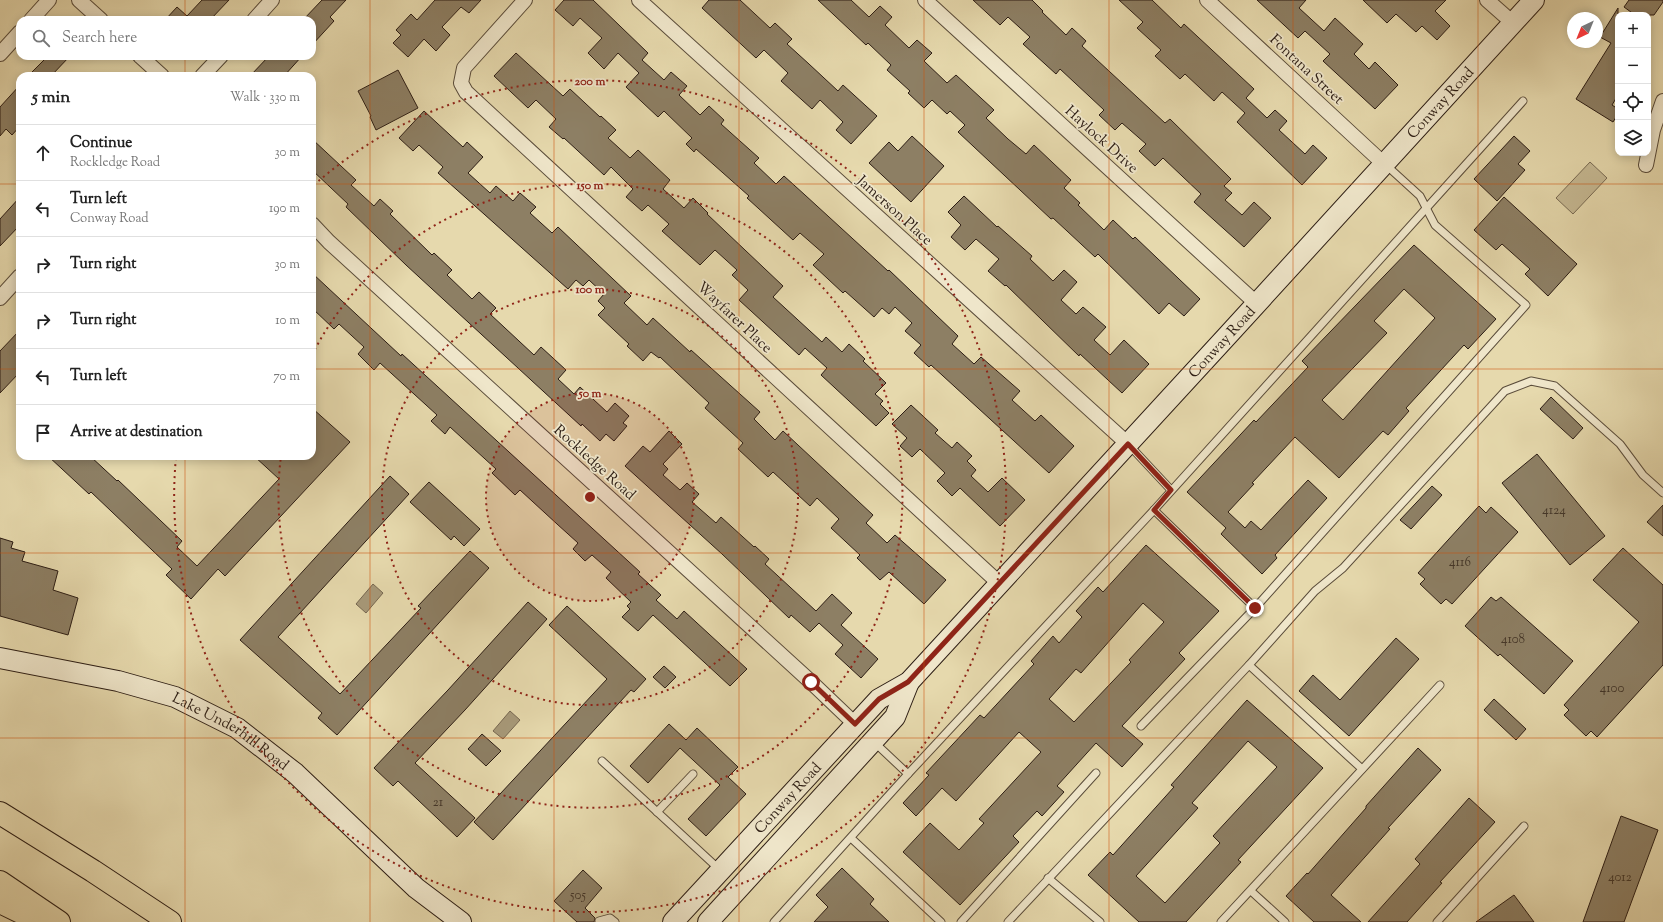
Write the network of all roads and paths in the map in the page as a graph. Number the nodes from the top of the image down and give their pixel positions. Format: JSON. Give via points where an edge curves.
{"nodes":[{"id":1,"x":49,"y":0,"type":"edge"},
{"id":2,"x":79,"y":0,"type":"edge"},
{"id":3,"x":272,"y":0,"type":"edge"},
{"id":4,"x":525,"y":0,"type":"edge"},
{"id":5,"x":639,"y":0,"type":"edge"},
{"id":6,"x":925,"y":0,"type":"edge"},
{"id":7,"x":1206,"y":0,"type":"edge"},
{"id":8,"x":1487,"y":0,"type":"edge"},
{"id":9,"x":1534,"y":0,"type":"edge"},
{"id":10,"x":35,"y":16,"type":"edge"},
{"id":11,"x":97,"y":16,"type":"edge"},
{"id":12,"x":258,"y":16,"type":"edge"},
{"id":13,"x":1513,"y":23,"type":"junction"},
{"id":14,"x":16,"y":36,"type":"edge"},
{"id":15,"x":0,"y":54,"type":"edge"},
{"id":16,"x":144,"y":60,"type":"edge"},
{"id":17,"x":216,"y":60,"type":"edge"},
{"id":18,"x":158,"y":72,"type":"edge"},
{"id":19,"x":206,"y":72,"type":"edge"},
{"id":20,"x":1523,"y":101,"type":"dead end"},
{"id":21,"x":1663,"y":101,"type":"edge"},
{"id":22,"x":1384,"y":164,"type":"junction"},
{"id":23,"x":1646,"y":164,"type":"dead end"},
{"id":24,"x":1426,"y":208,"type":"junction"},
{"id":25,"x":316,"y":228,"type":"edge"},
{"id":26,"x":16,"y":280,"type":"edge"},
{"id":27,"x":0,"y":298,"type":"edge"},
{"id":28,"x":1256,"y":303,"type":"junction"},
{"id":29,"x":1128,"y":444,"type":"junction"},
{"id":30,"x":1171,"y":490,"type":"junction"},
{"id":31,"x":1663,"y":493,"type":"edge"},
{"id":32,"x":1154,"y":510,"type":"junction"},
{"id":33,"x":1000,"y":584,"type":"junction"},
{"id":34,"x":1255,"y":608,"type":"junction"},
{"id":35,"x":0,"y":658,"type":"edge"},
{"id":36,"x":1249,"y":665,"type":"junction"},
{"id":37,"x":908,"y":682,"type":"junction"},
{"id":38,"x":1440,"y":685,"type":"dead end"},
{"id":39,"x":855,"y":724,"type":"junction"},
{"id":40,"x":1141,"y":726,"type":"dead end"},
{"id":41,"x":873,"y":741,"type":"junction"},
{"id":42,"x":602,"y":761,"type":"dead end"},
{"id":43,"x":1362,"y":769,"type":"junction"},
{"id":44,"x":1096,"y":773,"type":"dead end"},
{"id":45,"x":694,"y":774,"type":"dead end"},
{"id":46,"x":908,"y":774,"type":"junction"},
{"id":47,"x":657,"y":812,"type":"junction"},
{"id":48,"x":0,"y":813,"type":"edge"},
{"id":49,"x":1524,"y":826,"type":"dead end"},
{"id":50,"x":851,"y":838,"type":"junction"},
{"id":51,"x":720,"y":870,"type":"junction"},
{"id":52,"x":1048,"y":878,"type":"junction"},
{"id":53,"x":0,"y":882,"type":"edge"},
{"id":54,"x":416,"y":888,"type":"junction"},
{"id":55,"x":1251,"y":891,"type":"junction"},
{"id":56,"x":0,"y":902,"type":"edge"},
{"id":57,"x":600,"y":921,"type":"edge"},
{"id":58,"x":40,"y":922,"type":"edge"},
{"id":59,"x":59,"y":922,"type":"edge"},
{"id":60,"x":170,"y":922,"type":"edge"},
{"id":61,"x":437,"y":922,"type":"edge"},
{"id":62,"x":461,"y":922,"type":"edge"},
{"id":63,"x":614,"y":922,"type":"edge"},
{"id":64,"x":673,"y":922,"type":"edge"},
{"id":65,"x":708,"y":922,"type":"edge"},
{"id":66,"x":774,"y":922,"type":"edge"},
{"id":67,"x":941,"y":922,"type":"edge"},
{"id":68,"x":961,"y":922,"type":"edge"},
{"id":69,"x":1008,"y":922,"type":"edge"},
{"id":70,"x":1100,"y":922,"type":"edge"},
{"id":71,"x":1221,"y":922,"type":"edge"},
{"id":72,"x":1285,"y":922,"type":"edge"},
{"id":73,"x":1437,"y":922,"type":"edge"}],
"edges":[{"from":1,"to":10,"type":"street"},
{"from":2,"to":11,"type":"street"},
{"from":3,"to":12,"type":"street"},
{"from":4,"to":33,"type":"street","name":"Wayfarer Place","via":[[464,68],[461,83],[466,92]]},
{"from":5,"to":29,"type":"street","name":"Jamerson Place"},
{"from":6,"to":28,"type":"street","name":"Haylock Drive"},
{"from":7,"to":22,"type":"street","name":"Fontana Street"},
{"from":8,"to":13,"type":"street"},
{"from":9,"to":13,"type":"main road","name":"Conway Road"},
{"from":13,"to":22,"type":"main road","name":"Conway Road"},
{"from":14,"to":15,"type":"street"},
{"from":16,"to":18,"type":"street"},
{"from":17,"to":19,"type":"street"},
{"from":20,"to":24,"type":"lane"},
{"from":21,"to":23,"type":"street","via":[[1653,130]]},
{"from":22,"to":24,"type":"lane","via":[[1420,196]]},
{"from":22,"to":28,"type":"main road","name":"Conway Road"},
{"from":24,"to":30,"type":"lane"},
{"from":24,"to":34,"type":"lane","via":[[1435,225],[1526,305]]},
{"from":25,"to":39,"type":"street","name":"Rockledge Road"},
{"from":26,"to":27,"type":"street"},
{"from":28,"to":29,"type":"main road","name":"Conway Road"},
{"from":29,"to":30,"type":"lane"},
{"from":29,"to":33,"type":"main road","name":"Conway Road"},
{"from":30,"to":32,"type":"lane"},
{"from":31,"to":36,"type":"lane","via":[[1643,476],[1620,444],[1555,386],[1531,381],[1505,391],[1343,568],[1315,591]]},
{"from":32,"to":34,"type":"lane"},
{"from":32,"to":46,"type":"lane"},
{"from":33,"to":37,"type":"main road","name":"Conway Road"},
{"from":34,"to":40,"type":"lane"},
{"from":35,"to":54,"type":"main road","name":"Lake Underhill Road","via":[[118,682],[175,697],[237,728],[295,773]]},
{"from":36,"to":43,"type":"lane"},
{"from":36,"to":52,"type":"lane"},
{"from":37,"to":39,"type":"main road","name":"Conway Road","via":[[879,699]]},
{"from":37,"to":41,"type":"main road","name":"Conway Road","via":[[895,717]]},
{"from":38,"to":43,"type":"lane"},
{"from":39,"to":51,"type":"main road","name":"Conway Road"},
{"from":41,"to":46,"type":"lane"},
{"from":41,"to":65,"type":"main road","name":"Conway Road"},
{"from":42,"to":47,"type":"lane"},
{"from":43,"to":55,"type":"lane"},
{"from":44,"to":68,"type":"lane"},
{"from":45,"to":47,"type":"lane"},
{"from":46,"to":50,"type":"lane"},
{"from":47,"to":51,"type":"lane"},
{"from":48,"to":60,"type":"highway"},
{"from":49,"to":73,"type":"lane"},
{"from":50,"to":66,"type":"lane"},
{"from":50,"to":67,"type":"lane"},
{"from":51,"to":64,"type":"main road","name":"Conway Road"},
{"from":52,"to":69,"type":"lane"},
{"from":52,"to":70,"type":"lane"},
{"from":53,"to":59,"type":"highway"},
{"from":54,"to":61,"type":"main road","name":"Lake Underhill Road"},
{"from":54,"to":62,"type":"main road","name":"Lake Underhill Road"},
{"from":55,"to":71,"type":"lane"},
{"from":55,"to":72,"type":"lane"},
{"from":56,"to":58,"type":"highway"},
{"from":57,"to":63,"type":"lane","via":[[610,918]]}]}
